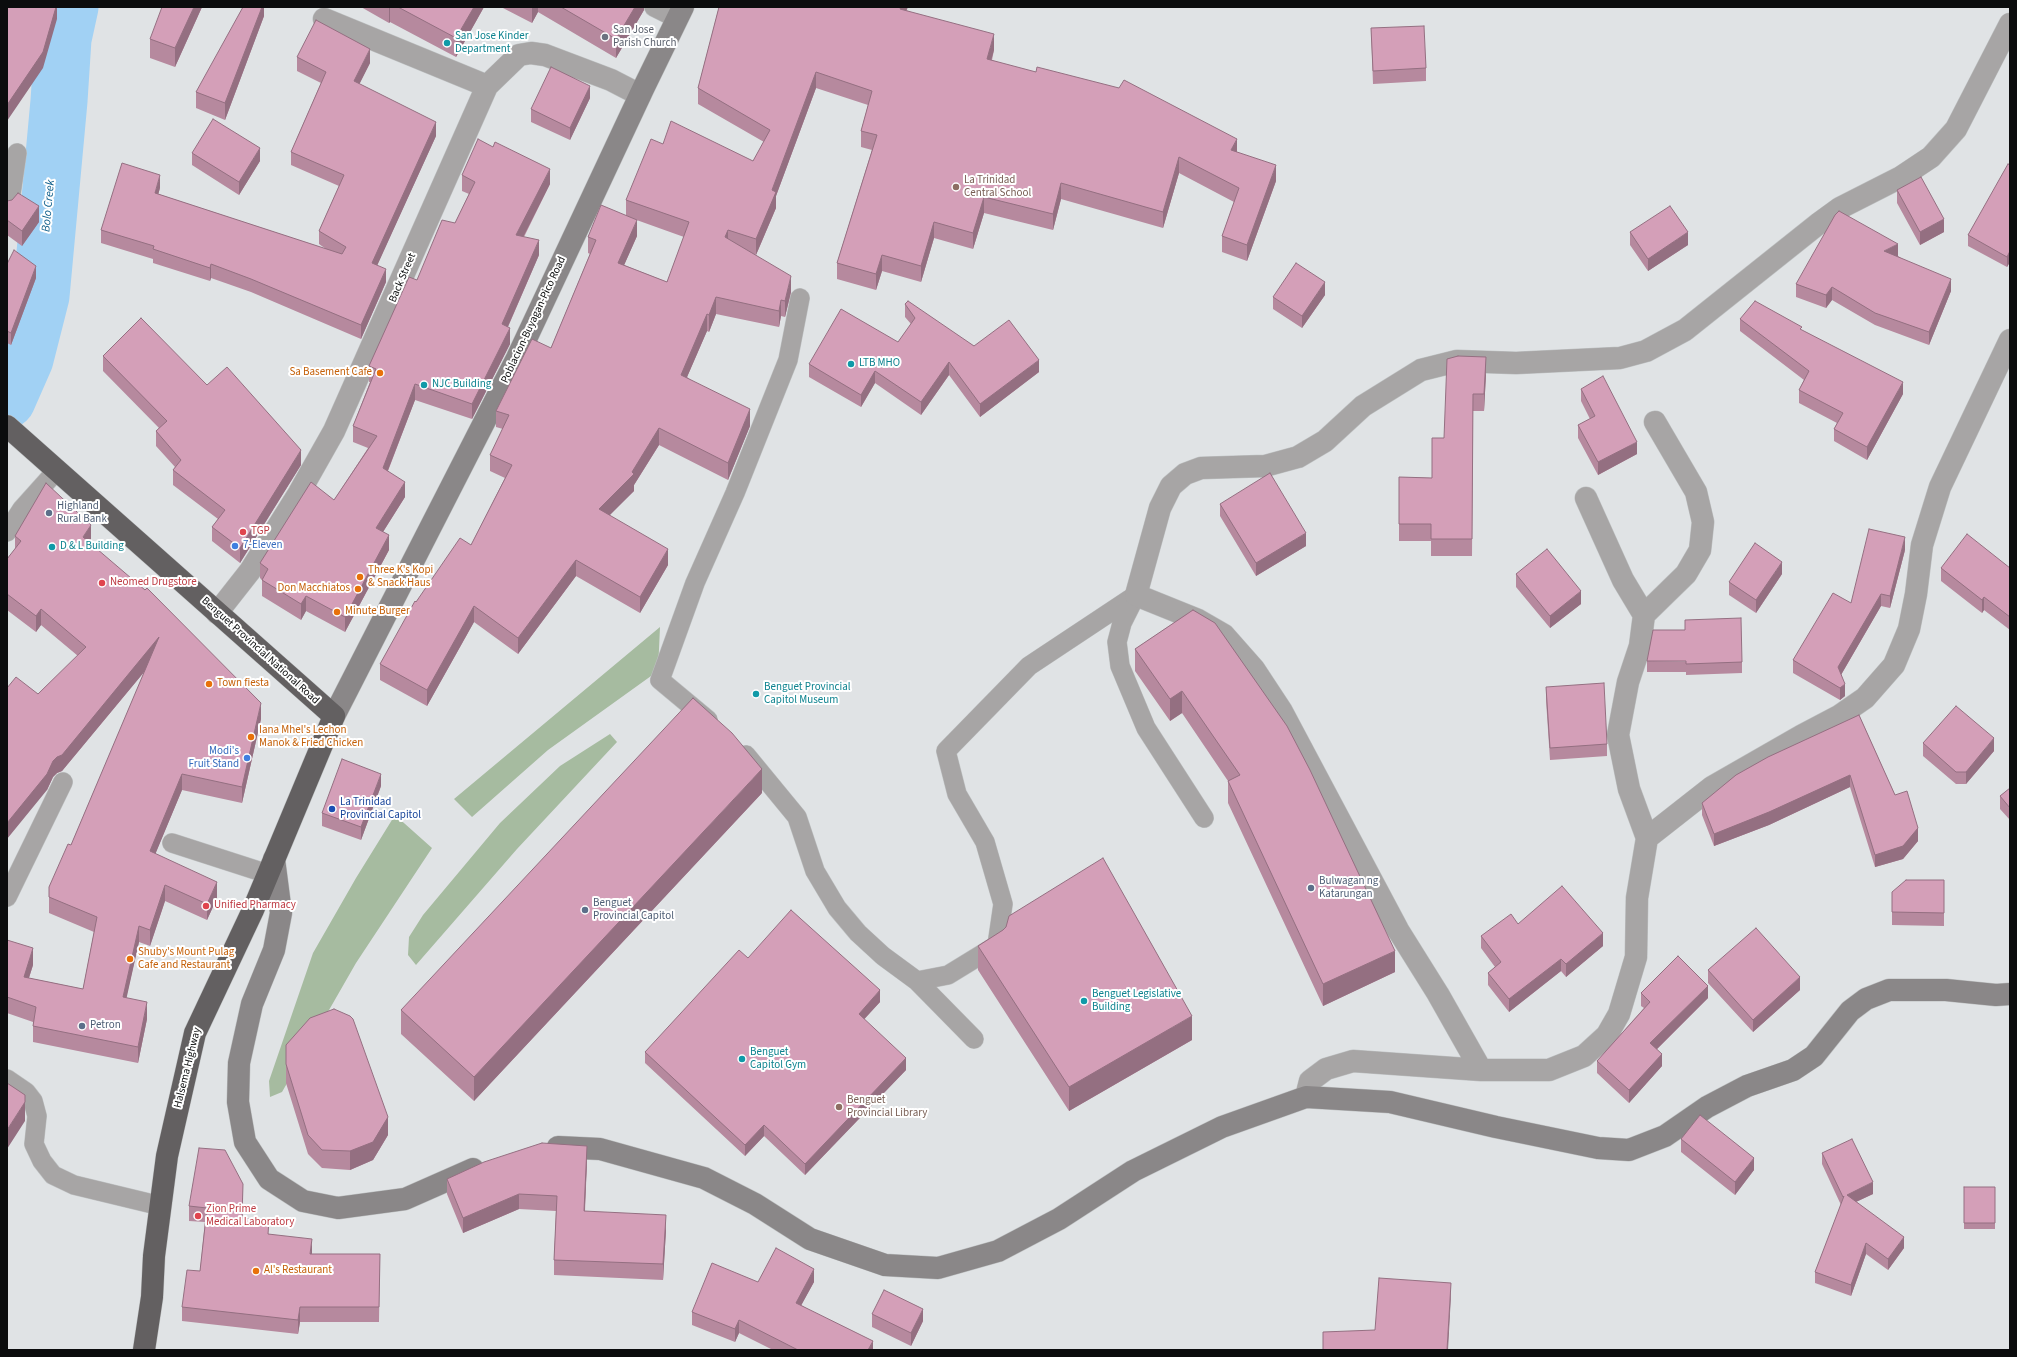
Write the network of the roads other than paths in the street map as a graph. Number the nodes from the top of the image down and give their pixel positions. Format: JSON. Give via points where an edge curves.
{"nodes":[{"id":1,"x":654,"y":7,"type":"edge"},
{"id":2,"x":680,"y":13,"type":"edge"},
{"id":3,"x":324,"y":19,"type":"dead end"},
{"id":4,"x":2010,"y":24,"type":"edge"},
{"id":5,"x":487,"y":86,"type":"junction"},
{"id":6,"x":640,"y":95,"type":"junction"},
{"id":7,"x":17,"y":153,"type":"dead end"},
{"id":8,"x":7,"y":206,"type":"edge"},
{"id":9,"x":800,"y":298,"type":"dead end"},
{"id":10,"x":2010,"y":340,"type":"edge"},
{"id":11,"x":1655,"y":422,"type":"dead end"},
{"id":12,"x":7,"y":426,"type":"edge"},
{"id":13,"x":54,"y":467,"type":"junction"},
{"id":14,"x":1586,"y":498,"type":"dead end"},
{"id":15,"x":7,"y":532,"type":"edge"},
{"id":16,"x":1136,"y":595,"type":"junction"},
{"id":17,"x":217,"y":613,"type":"junction"},
{"id":18,"x":1644,"y":615,"type":"junction"},
{"id":19,"x":334,"y":716,"type":"junction"},
{"id":20,"x":63,"y":782,"type":"dead end"},
{"id":21,"x":1204,"y":818,"type":"dead end"},
{"id":22,"x":1647,"y":838,"type":"junction"},
{"id":23,"x":172,"y":843,"type":"dead end"},
{"id":24,"x":271,"y":866,"type":"junction"},
{"id":25,"x":7,"y":898,"type":"edge"},
{"id":26,"x":917,"y":981,"type":"junction"},
{"id":27,"x":2010,"y":994,"type":"edge"},
{"id":28,"x":974,"y":1039,"type":"dead end"},
{"id":29,"x":1481,"y":1070,"type":"junction"},
{"id":30,"x":7,"y":1078,"type":"edge"},
{"id":31,"x":1306,"y":1096,"type":"junction"},
{"id":32,"x":540,"y":1146,"type":"edge"},
{"id":33,"x":495,"y":1161,"type":"edge"},
{"id":34,"x":161,"y":1206,"type":"junction"},
{"id":35,"x":144,"y":1350,"type":"edge"}],
"edges":[{"from":1,"to":2,"type":"lane"},
{"from":2,"to":6,"type":"street","name":"Poblacion-Buyagan-Pico Road"},
{"from":3,"to":5,"type":"street"},
{"from":4,"to":16,"type":"street","via":[[1956,128],[1931,157],[1901,177],[1840,208],[1685,330],[1646,352],[1620,358],[1516,363],[1457,361],[1421,370],[1363,406],[1324,441],[1298,457],[1265,466],[1201,468],[1184,474],[1171,486],[1160,508]]},
{"from":5,"to":6,"type":"street","name":"Back Street","via":[[519,55],[531,53],[545,55],[611,80]]},
{"from":5,"to":17,"type":"street","name":"Back Street","via":[[334,432],[250,571]]},
{"from":6,"to":19,"type":"street","name":"Poblacion-Buyagan-Pico Road","via":[[517,358]]},
{"from":7,"to":8,"type":"lane","via":[[10,201]]},
{"from":9,"to":26,"type":"lane","via":[[788,360],[735,493],[695,583],[660,680],[729,739],[797,817],[815,871],[837,908],[858,933]]},
{"from":10,"to":22,"type":"street","via":[[1940,487],[1922,545],[1909,629],[1894,665],[1865,698],[1839,716],[1712,787]]},
{"from":11,"to":18,"type":"street","via":[[1696,492],[1702,522],[1700,550],[1686,574]]},
{"from":12,"to":13,"type":"highway","name":"Benguet Provincial National Road"},
{"from":13,"to":15,"type":"lane"},
{"from":13,"to":17,"type":"highway","name":"Benguet Provincial National Road"},
{"from":14,"to":18,"type":"street","via":[[1623,580]]},
{"from":16,"to":21,"type":"lane","via":[[1122,623],[1117,642],[1120,666],[1146,728]]},
{"from":16,"to":26,"type":"lane","via":[[1029,666],[946,751],[957,794],[985,842],[1003,904],[997,945],[948,976]]},
{"from":16,"to":29,"type":"street","via":[[1198,620],[1224,635],[1254,670],[1281,710],[1398,930]]},
{"from":17,"to":19,"type":"highway","name":"Benguet Provincial National Road"},
{"from":18,"to":22,"type":"street","via":[[1640,646],[1628,682],[1618,735],[1630,789]]},
{"from":19,"to":24,"type":"highway","name":"Halsema Highway"},
{"from":20,"to":25,"type":"lane"},
{"from":22,"to":29,"type":"street","via":[[1637,898],[1636,957],[1619,1014],[1607,1035],[1584,1056],[1549,1070]]},
{"from":23,"to":24,"type":"lane"},
{"from":24,"to":33,"type":"street","via":[[281,913],[274,950],[252,1004],[239,1063],[238,1102],[245,1142],[269,1179],[303,1201],[338,1208],[405,1199]]},
{"from":24,"to":34,"type":"highway","name":"Halsema Highway","via":[[195,1034],[167,1156]]},
{"from":26,"to":28,"type":"lane"},
{"from":27,"to":31,"type":"street","via":[[1889,990],[1866,999],[1850,1011],[1814,1056],[1793,1070],[1747,1086],[1707,1107],[1665,1136],[1629,1150],[1598,1148],[1496,1128],[1390,1102]]},
{"from":29,"to":31,"type":"street","via":[[1353,1061],[1326,1069],[1310,1081]]},
{"from":30,"to":34,"type":"lane","via":[[26,1092],[33,1101],[37,1116],[34,1144],[42,1161],[53,1175],[74,1185]]},
{"from":31,"to":32,"type":"street","via":[[1222,1127],[1133,1171],[1059,1219],[998,1252],[938,1268],[885,1264],[810,1239],[749,1200],[704,1178],[600,1149]]},
{"from":34,"to":35,"type":"highway","name":"Halsema Highway"}]}
